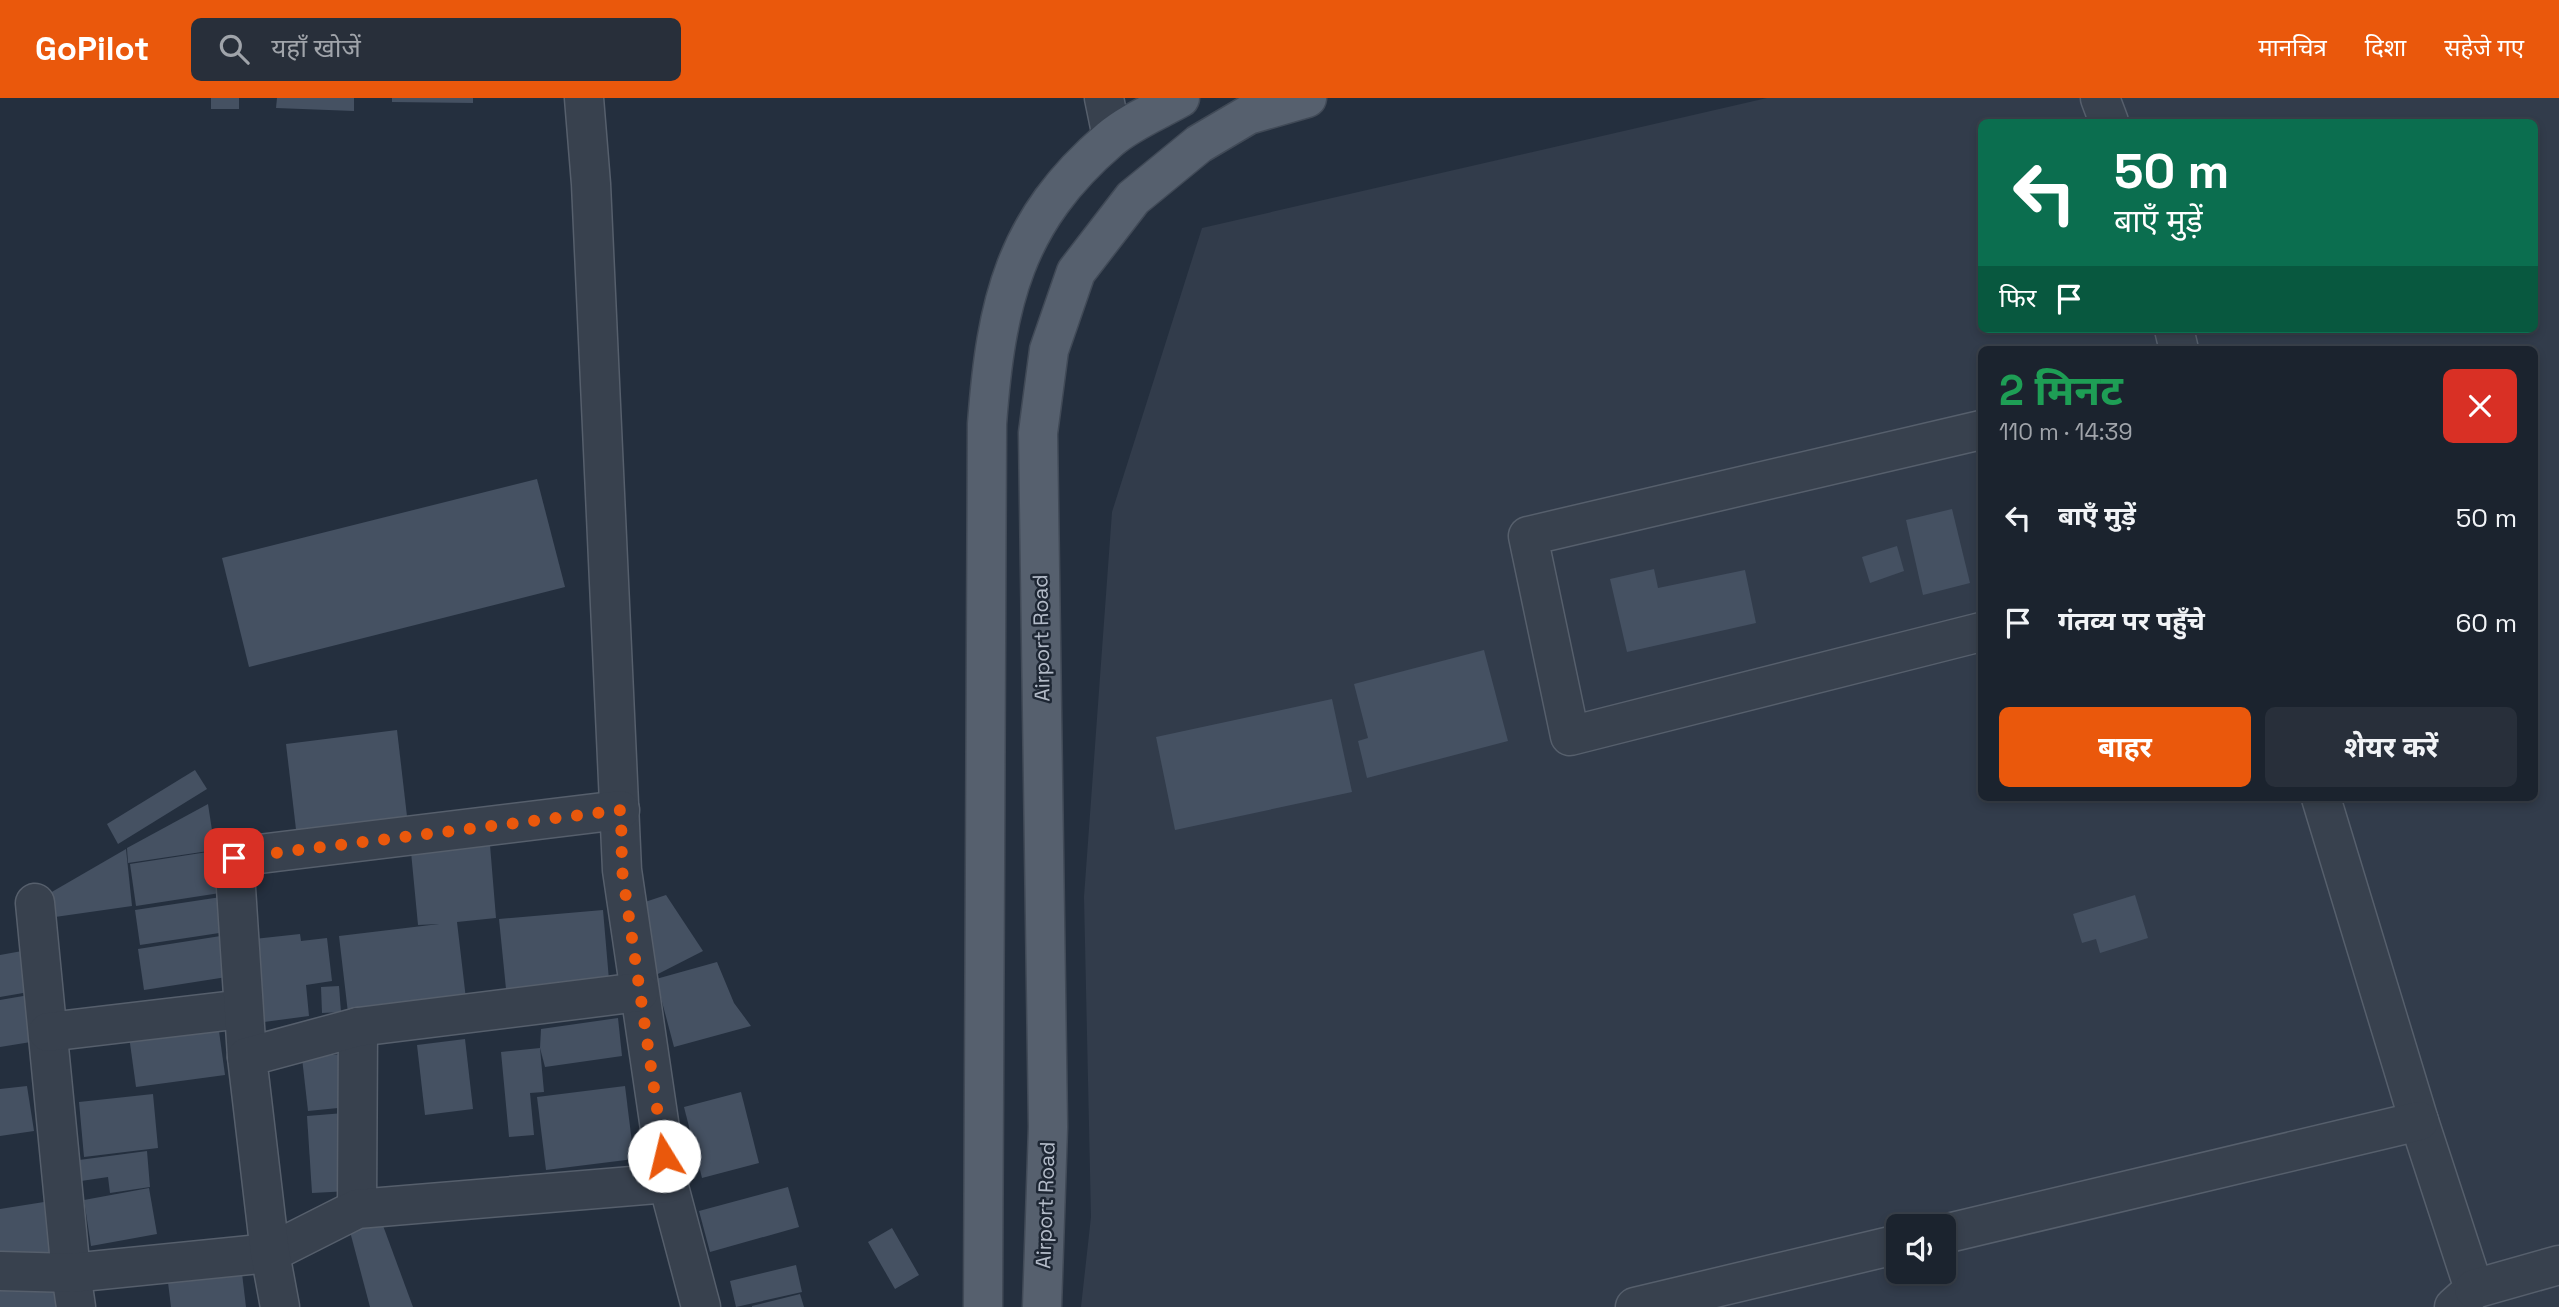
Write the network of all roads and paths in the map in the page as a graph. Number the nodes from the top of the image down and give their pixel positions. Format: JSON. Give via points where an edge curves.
{"nodes":[{"id":1,"x":584,"y":98,"type":"edge"},
{"id":2,"x":1104,"y":98,"type":"edge"},
{"id":3,"x":1180,"y":98,"type":"edge"},
{"id":4,"x":1307,"y":98,"type":"edge"},
{"id":5,"x":2100,"y":98,"type":"edge"},
{"id":6,"x":2108,"y":119,"type":"edge"},
{"id":7,"x":1112,"y":137,"type":"junction"},
{"id":8,"x":1978,"y":431,"type":"edge"},
{"id":9,"x":1978,"y":633,"type":"edge"},
{"id":10,"x":2322,"y":801,"type":"edge"},
{"id":11,"x":621,"y":810,"type":"junction"},
{"id":12,"x":35,"y":903,"type":"dead end"},
{"id":13,"x":639,"y":992,"type":"junction"},
{"id":14,"x":243,"y":1009,"type":"junction"},
{"id":15,"x":358,"y":1027,"type":"junction"},
{"id":16,"x":48,"y":1032,"type":"junction"},
{"id":17,"x":247,"y":1057,"type":"junction"},
{"id":18,"x":2419,"y":1121,"type":"junction"},
{"id":19,"x":668,"y":1183,"type":"junction"},
{"id":20,"x":357,"y":1209,"type":"junction"},
{"id":21,"x":1956,"y":1231,"type":"edge"},
{"id":22,"x":1886,"y":1247,"type":"edge"},
{"id":23,"x":270,"y":1253,"type":"junction"},
{"id":24,"x":2559,"y":1265,"type":"edge"},
{"id":25,"x":0,"y":1271,"type":"edge"},
{"id":26,"x":74,"y":1290,"type":"edge"},
{"id":27,"x":2464,"y":1298,"type":"edge"},
{"id":28,"x":280,"y":1307,"type":"edge"},
{"id":29,"x":701,"y":1307,"type":"edge"},
{"id":30,"x":983,"y":1307,"type":"edge"},
{"id":31,"x":1042,"y":1307,"type":"edge"},
{"id":32,"x":1635,"y":1307,"type":"edge"}],
"edges":[{"from":1,"to":11,"type":"street"},
{"from":2,"to":7,"type":"street"},
{"from":3,"to":7,"type":"main road"},
{"from":4,"to":31,"type":"main road","name":"Airport Road","via":[[1248,115],[1199,144],[1133,198],[1076,272],[1049,350],[1038,433],[1048,1127]]},
{"from":5,"to":6,"type":"street"},
{"from":7,"to":30,"type":"main road","via":[[1064,183],[1033,228],[1009,281],[992,357],[987,438]]},
{"from":8,"to":9,"type":"street","via":[[1528,536],[1570,736]]},
{"from":10,"to":18,"type":"street"},
{"from":11,"to":13,"type":"street","via":[[622,870]]},
{"from":11,"to":14,"type":"street","via":[[234,858]]},
{"from":12,"to":16,"type":"street"},
{"from":13,"to":15,"type":"street"},
{"from":13,"to":19,"type":"street"},
{"from":14,"to":16,"type":"street"},
{"from":14,"to":17,"type":"street"},
{"from":15,"to":17,"type":"street"},
{"from":15,"to":20,"type":"street"},
{"from":16,"to":26,"type":"street"},
{"from":17,"to":23,"type":"street"},
{"from":18,"to":21,"type":"street"},
{"from":18,"to":27,"type":"street"},
{"from":19,"to":20,"type":"street"},
{"from":19,"to":29,"type":"street"},
{"from":20,"to":23,"type":"street"},
{"from":22,"to":32,"type":"street"},
{"from":23,"to":26,"type":"street"},
{"from":23,"to":28,"type":"street"},
{"from":24,"to":27,"type":"street"},
{"from":25,"to":26,"type":"street"}]}
